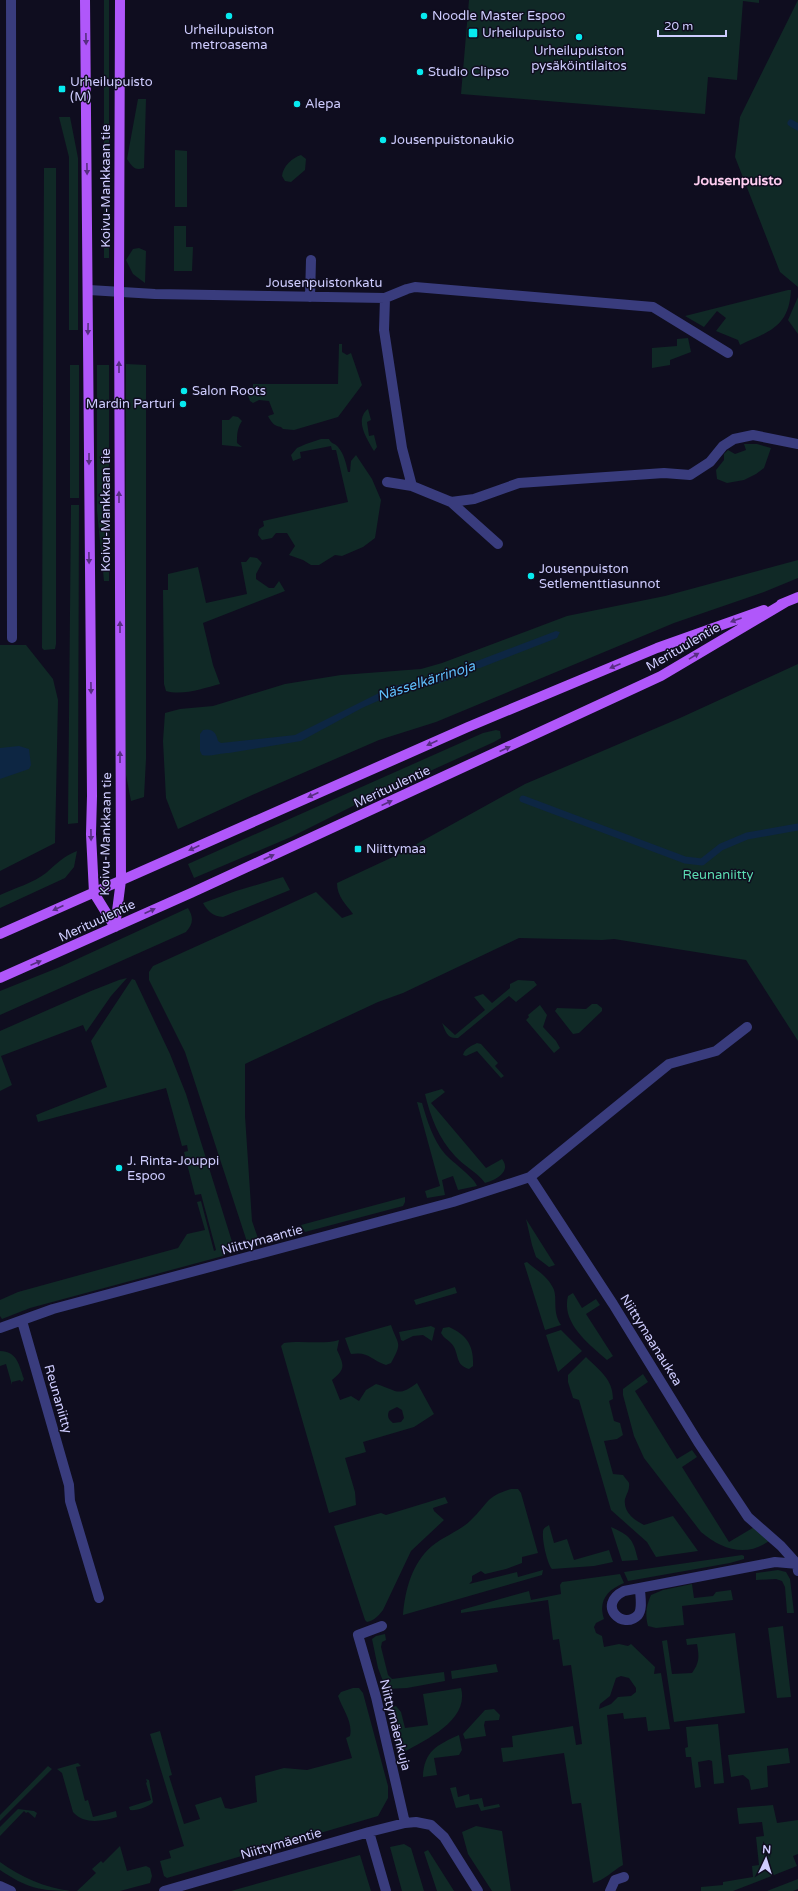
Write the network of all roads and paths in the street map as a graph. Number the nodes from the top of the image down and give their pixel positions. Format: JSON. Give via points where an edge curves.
{"nodes":[{"id":1,"x":11,"y":0,"type":"edge"},
{"id":2,"x":85,"y":0,"type":"edge"},
{"id":3,"x":120,"y":0,"type":"edge"},
{"id":4,"x":311,"y":260,"type":"dead end"},
{"id":5,"x":89,"y":290,"type":"junction"},
{"id":6,"x":119,"y":292,"type":"junction"},
{"id":7,"x":310,"y":297,"type":"junction"},
{"id":8,"x":385,"y":298,"type":"junction"},
{"id":9,"x":728,"y":353,"type":"dead end"},
{"id":10,"x":798,"y":444,"type":"edge"},
{"id":11,"x":386,"y":482,"type":"dead end"},
{"id":12,"x":412,"y":486,"type":"junction"},
{"id":13,"x":450,"y":502,"type":"junction"},
{"id":14,"x":498,"y":544,"type":"dead end"},
{"id":15,"x":798,"y":597,"type":"edge"},
{"id":16,"x":786,"y":602,"type":"junction"},
{"id":17,"x":12,"y":638,"type":"dead end"},
{"id":18,"x":121,"y":880,"type":"junction"},
{"id":19,"x":94,"y":893,"type":"junction"},
{"id":20,"x":115,"y":927,"type":"junction"},
{"id":21,"x":0,"y":934,"type":"edge"},
{"id":22,"x":0,"y":978,"type":"edge"},
{"id":23,"x":747,"y":1027,"type":"dead end"},
{"id":24,"x":530,"y":1177,"type":"junction"},
{"id":25,"x":22,"y":1321,"type":"junction"},
{"id":26,"x":0,"y":1328,"type":"edge"},
{"id":27,"x":798,"y":1566,"type":"edge"},
{"id":28,"x":640,"y":1588,"type":"dead end"},
{"id":29,"x":99,"y":1598,"type":"dead end"},
{"id":30,"x":382,"y":1626,"type":"dead end"},
{"id":31,"x":405,"y":1823,"type":"junction"},
{"id":32,"x":369,"y":1832,"type":"junction"},
{"id":33,"x":624,"y":1877,"type":"dead end"},
{"id":34,"x":0,"y":1886,"type":"edge"},
{"id":35,"x":11,"y":1891,"type":"edge"},
{"id":36,"x":164,"y":1891,"type":"edge"},
{"id":37,"x":386,"y":1891,"type":"edge"},
{"id":38,"x":478,"y":1891,"type":"edge"},
{"id":39,"x":610,"y":1891,"type":"edge"}],
"edges":[{"from":1,"to":17,"type":"street"},
{"from":2,"to":5,"type":"main road","name":"Koivu-Mankkaan tie","one_way":true},
{"from":3,"to":6,"type":"main road","name":"Koivu-Mankkaan tie"},
{"from":4,"to":7,"type":"street"},
{"from":5,"to":6,"type":"street","name":"Jousenpuistonkatu"},
{"from":5,"to":19,"type":"main road","name":"Koivu-Mankkaan tie","one_way":true,"via":[[91,834]]},
{"from":6,"to":7,"type":"street","name":"Jousenpuistonkatu"},
{"from":18,"to":6,"type":"main road","name":"Koivu-Mankkaan tie","one_way":true},
{"from":7,"to":8,"type":"street","name":"Jousenpuistonkatu"},
{"from":8,"to":9,"type":"street","name":"Jousenpuistonkatu","via":[[415,287],[653,307]]},
{"from":8,"to":12,"type":"street","via":[[384,330],[402,448]]},
{"from":10,"to":13,"type":"street","via":[[753,435],[734,439],[723,446],[710,462],[690,475],[664,473],[519,483],[474,499]]},
{"from":11,"to":12,"type":"street"},
{"from":12,"to":13,"type":"street"},
{"from":13,"to":14,"type":"street"},
{"from":15,"to":16,"type":"main road","name":"Merituulentie"},
{"from":16,"to":18,"type":"main road","name":"Merituulentie","one_way":true,"via":[[657,648],[468,727]]},
{"from":20,"to":16,"type":"main road","name":"Merituulentie","one_way":true,"via":[[661,676]]},
{"from":18,"to":19,"type":"main road","name":"Merituulentie"},
{"from":18,"to":20,"type":"main road","name":"Koivu-Mankkaan tie"},
{"from":19,"to":20,"type":"main road","name":"Koivu-Mankkaan tie"},
{"from":19,"to":21,"type":"main road","name":"Merituulentie","one_way":true},
{"from":22,"to":20,"type":"main road","name":"Merituulentie","one_way":true},
{"from":23,"to":24,"type":"street","via":[[716,1051],[669,1064]]},
{"from":24,"to":25,"type":"street","name":"Niittymaantie","via":[[453,1202],[53,1309]]},
{"from":24,"to":27,"type":"street","name":"Niittymaanaukea","via":[[748,1517],[781,1546]]},
{"from":25,"to":26,"type":"street","name":"Niittymaantie"},
{"from":25,"to":29,"type":"street","name":"Reunaniitty"},
{"from":27,"to":28,"type":"street","via":[[775,1562]]},
{"from":30,"to":31,"type":"street","name":"Niittymäenkuja","via":[[358,1635],[376,1697]]},
{"from":31,"to":32,"type":"street","name":"Niittymäentie"},
{"from":31,"to":38,"type":"street","name":"Niittymäentie","via":[[431,1825],[444,1837]]},
{"from":32,"to":36,"type":"street","name":"Niittymäentie"},
{"from":32,"to":37,"type":"street"},
{"from":33,"to":39,"type":"street","via":[[614,1880]]},
{"from":34,"to":35,"type":"street"}]}
